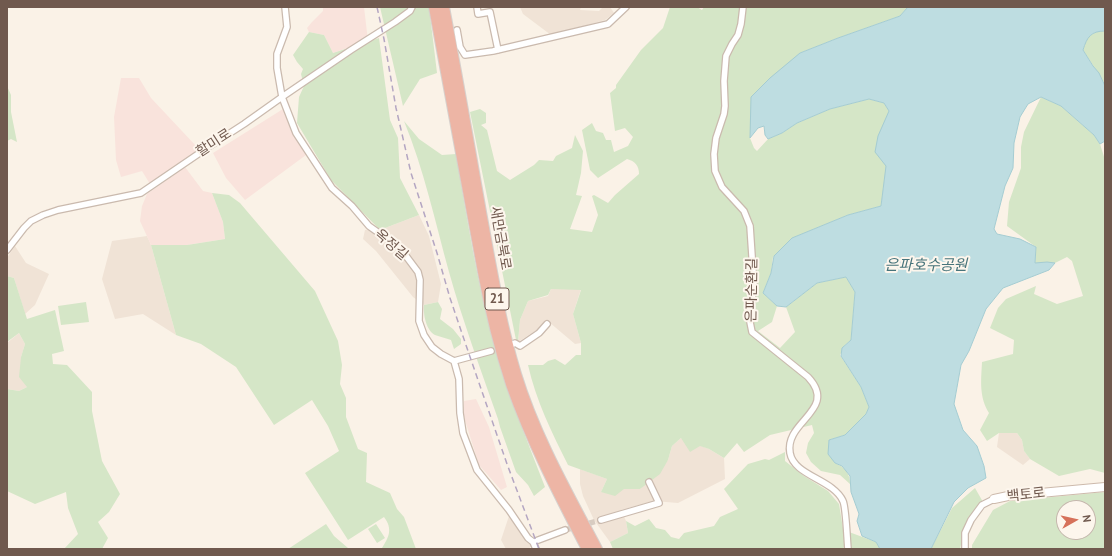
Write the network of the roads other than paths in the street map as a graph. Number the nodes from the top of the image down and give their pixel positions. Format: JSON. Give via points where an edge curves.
{"nodes":[{"id":1,"x":285,"y":7,"type":"edge"},
{"id":2,"x":412,"y":7,"type":"edge"},
{"id":3,"x":477,"y":7,"type":"edge"},
{"id":4,"x":626,"y":7,"type":"edge"},
{"id":5,"x":743,"y":7,"type":"edge"},
{"id":6,"x":440,"y":10,"type":"edge"},
{"id":7,"x":448,"y":33,"type":"junction"},
{"id":8,"x":498,"y":50,"type":"junction"},
{"id":9,"x":282,"y":97,"type":"junction"},
{"id":10,"x":7,"y":250,"type":"edge"},
{"id":11,"x":547,"y":324,"type":"dead end"},
{"id":12,"x":513,"y":344,"type":"dead end"},
{"id":13,"x":491,"y":351,"type":"dead end"},
{"id":14,"x":454,"y":361,"type":"junction"},
{"id":15,"x":649,"y":482,"type":"dead end"},
{"id":16,"x":1105,"y":487,"type":"edge"},
{"id":17,"x":994,"y":499,"type":"joint"},
{"id":18,"x":601,"y":520,"type":"tunnel mouth"},
{"id":19,"x":565,"y":530,"type":"tunnel mouth"},
{"id":20,"x":533,"y":542,"type":"junction"},
{"id":21,"x":536,"y":549,"type":"edge"},
{"id":22,"x":587,"y":549,"type":"edge"},
{"id":23,"x":597,"y":549,"type":"edge"},
{"id":24,"x":848,"y":549,"type":"edge"},
{"id":25,"x":965,"y":549,"type":"edge"}],
"edges":[{"from":1,"to":9,"type":"street","name":"옥정길","via":[[287,27],[277,54]]},
{"from":2,"to":9,"type":"street","name":"할미로","via":[[395,22]]},
{"from":3,"to":8,"type":"street","via":[[478,14],[490,12]]},
{"from":4,"to":8,"type":"street","via":[[608,24]]},
{"from":5,"to":24,"type":"street","name":"은파순환길","via":[[738,35],[726,56],[725,106],[716,138],[715,171],[722,187],[744,211],[750,226],[754,286],[749,317],[752,332],[808,377],[817,389],[816,403],[796,429],[788,445],[790,456],[797,467],[834,490],[843,501]]},
{"from":6,"to":7,"type":"highway","number":"21"},
{"from":7,"to":8,"type":"street","via":[[465,55]]},
{"from":7,"to":22,"type":"highway","name":"새만금북로","number":"21","via":[[490,310],[511,384],[534,443]]},
{"from":7,"to":23,"type":"highway","name":"새만금북로","number":"21","via":[[493,278],[512,361],[539,436]]},
{"from":9,"to":10,"type":"street","name":"할미로","via":[[141,193],[43,215],[24,228]]},
{"from":9,"to":14,"type":"street","name":"옥정길","via":[[296,133],[332,188],[369,226],[400,248],[418,272],[419,321],[424,335],[432,347]]},
{"from":11,"to":12,"type":"street","via":[[520,346]]},
{"from":13,"to":14,"type":"street"},
{"from":14,"to":20,"type":"street","via":[[459,378],[463,433],[477,470]]},
{"from":15,"to":18,"type":"street","via":[[659,503]]},
{"from":16,"to":17,"type":"street","name":"백토로"},
{"from":17,"to":25,"type":"street","via":[[982,505],[971,520],[966,533]]},
{"from":19,"to":20,"type":"street"},
{"from":20,"to":21,"type":"street"}]}
